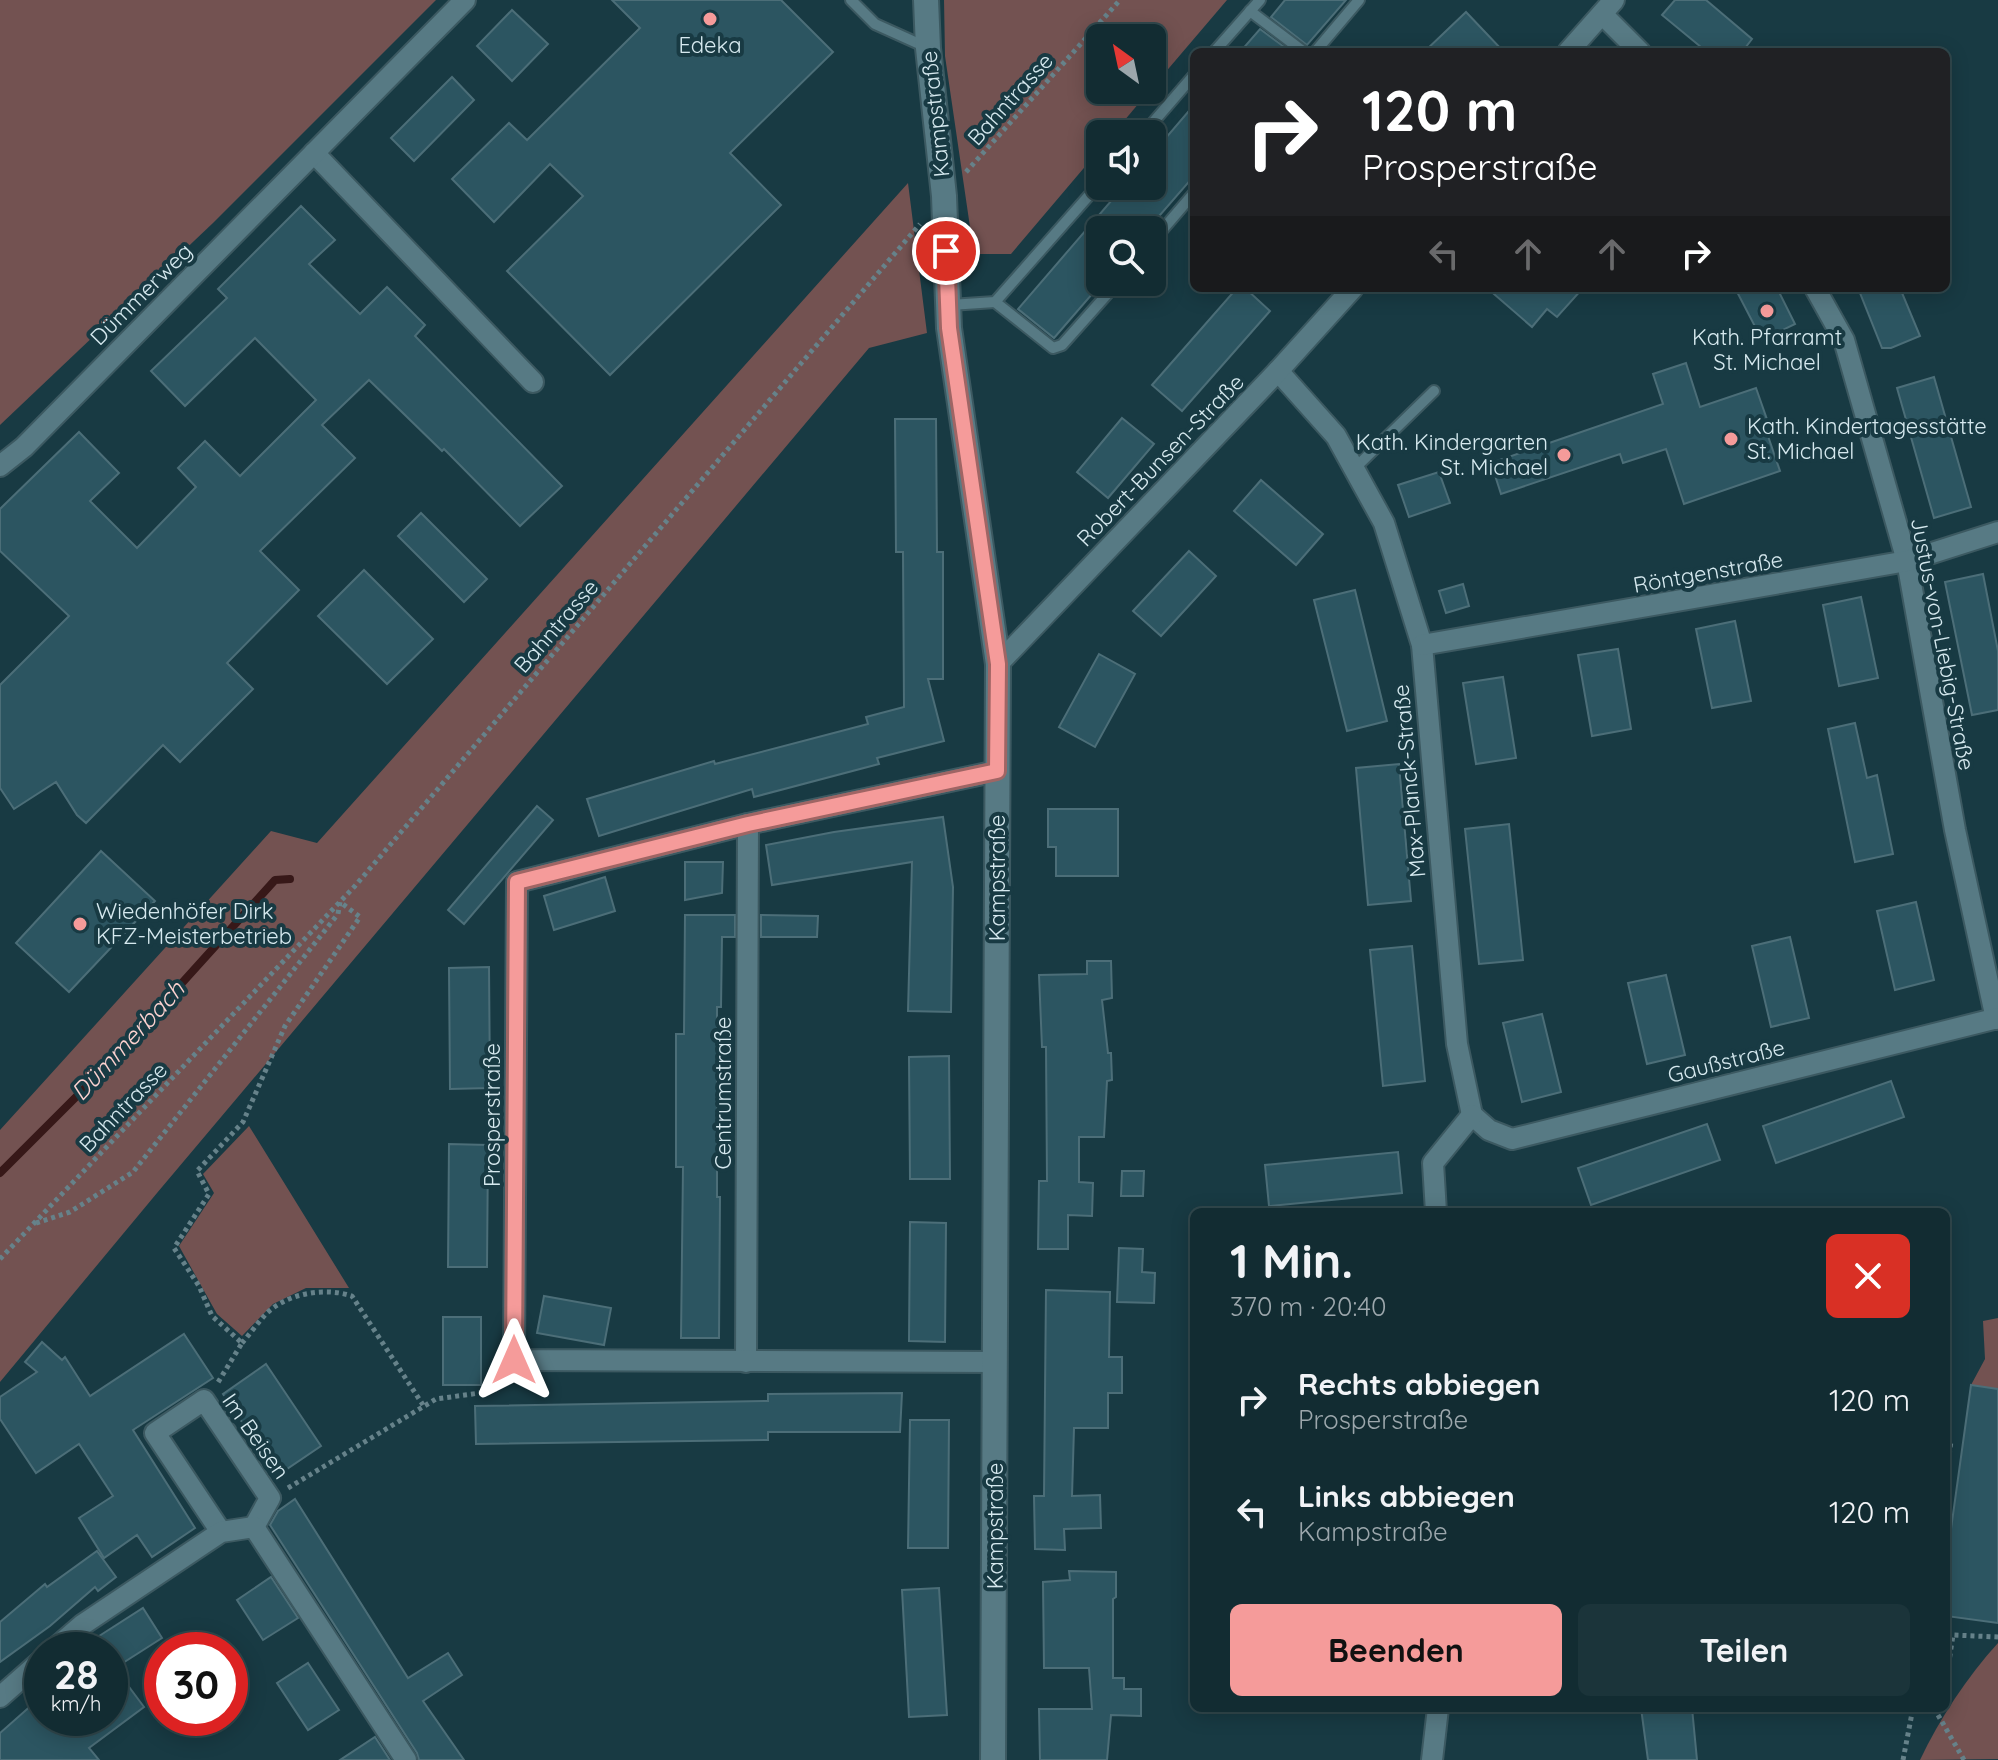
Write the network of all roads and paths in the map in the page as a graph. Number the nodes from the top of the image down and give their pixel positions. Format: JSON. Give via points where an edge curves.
{"nodes":[{"id":1,"x":465,"y":0,"type":"edge"},
{"id":2,"x":851,"y":0,"type":"edge"},
{"id":3,"x":926,"y":0,"type":"edge"},
{"id":4,"x":1120,"y":0,"type":"edge"},
{"id":5,"x":1260,"y":0,"type":"edge"},
{"id":6,"x":1359,"y":0,"type":"edge"},
{"id":7,"x":1608,"y":7,"type":"edge"},
{"id":8,"x":1250,"y":11,"type":"junction"},
{"id":9,"x":928,"y":48,"type":"junction"},
{"id":10,"x":1218,"y":48,"type":"edge"},
{"id":11,"x":1299,"y":48,"type":"edge"},
{"id":12,"x":1318,"y":48,"type":"edge"},
{"id":13,"x":1572,"y":48,"type":"edge"},
{"id":14,"x":1637,"y":48,"type":"edge"},
{"id":15,"x":1190,"y":80,"type":"edge"},
{"id":16,"x":1155,"y":120,"type":"edge"},
{"id":17,"x":314,"y":153,"type":"junction"},
{"id":18,"x":944,"y":196,"type":"junction"},
{"id":19,"x":1190,"y":198,"type":"edge"},
{"id":20,"x":1086,"y":199,"type":"edge"},
{"id":21,"x":1166,"y":226,"type":"edge"},
{"id":22,"x":1349,"y":292,"type":"edge"},
{"id":23,"x":1817,"y":292,"type":"edge"},
{"id":24,"x":1106,"y":296,"type":"edge"},
{"id":25,"x":995,"y":302,"type":"junction"},
{"id":26,"x":948,"y":305,"type":"junction"},
{"id":27,"x":1278,"y":371,"type":"junction"},
{"id":28,"x":533,"y":382,"type":"dead end"},
{"id":29,"x":1434,"y":391,"type":"dead end"},
{"id":30,"x":0,"y":466,"type":"edge"},
{"id":31,"x":1354,"y":469,"type":"junction"},
{"id":32,"x":1998,"y":532,"type":"edge"},
{"id":33,"x":1907,"y":561,"type":"junction"},
{"id":34,"x":1422,"y":645,"type":"junction"},
{"id":35,"x":998,"y":664,"type":"junction"},
{"id":36,"x":997,"y":771,"type":"junction"},
{"id":37,"x":748,"y":824,"type":"junction"},
{"id":38,"x":340,"y":902,"type":"junction"},
{"id":39,"x":1997,"y":1018,"type":"edge"},
{"id":40,"x":1472,"y":1115,"type":"junction"},
{"id":41,"x":1436,"y":1208,"type":"edge"},
{"id":42,"x":34,"y":1223,"type":"junction"},
{"id":43,"x":0,"y":1259,"type":"edge"},
{"id":44,"x":242,"y":1343,"type":"junction"},
{"id":45,"x":514,"y":1360,"type":"junction"},
{"id":46,"x":746,"y":1362,"type":"junction"},
{"id":47,"x":995,"y":1362,"type":"junction"},
{"id":48,"x":204,"y":1400,"type":"junction"},
{"id":49,"x":423,"y":1405,"type":"junction"},
{"id":50,"x":1951,"y":1441,"type":"dead end"},
{"id":51,"x":1950,"y":1449,"type":"edge"},
{"id":52,"x":270,"y":1498,"type":"junction"},
{"id":53,"x":254,"y":1527,"type":"junction"},
{"id":54,"x":221,"y":1532,"type":"junction"},
{"id":55,"x":74,"y":1632,"type":"edge"},
{"id":56,"x":1998,"y":1637,"type":"edge"},
{"id":57,"x":1950,"y":1655,"type":"edge"},
{"id":58,"x":24,"y":1676,"type":"edge"},
{"id":59,"x":0,"y":1697,"type":"edge"},
{"id":60,"x":1438,"y":1712,"type":"edge"},
{"id":61,"x":1912,"y":1712,"type":"edge"},
{"id":62,"x":1936,"y":1712,"type":"edge"},
{"id":63,"x":406,"y":1760,"type":"edge"},
{"id":64,"x":993,"y":1760,"type":"edge"},
{"id":65,"x":1432,"y":1760,"type":"edge"},
{"id":66,"x":1903,"y":1760,"type":"edge"},
{"id":67,"x":1964,"y":1760,"type":"edge"}],
"edges":[{"from":1,"to":17,"type":"street","name":"Dümmerweg"},
{"from":2,"to":9,"type":"lane","via":[[875,24]]},
{"from":3,"to":9,"type":"street","name":"Kampstraße"},
{"from":4,"to":18,"type":"path","name":"Bahntrasse"},
{"from":5,"to":8,"type":"lane"},
{"from":6,"to":12,"type":"lane"},
{"from":7,"to":13,"type":"street"},
{"from":7,"to":14,"type":"street"},
{"from":8,"to":10,"type":"lane"},
{"from":8,"to":11,"type":"lane"},
{"from":9,"to":18,"type":"street","name":"Kampstraße"},
{"from":15,"to":16,"type":"lane"},
{"from":17,"to":28,"type":"street"},
{"from":17,"to":30,"type":"street","name":"Dümmerweg"},
{"from":18,"to":26,"type":"street","name":"Kampstraße"},
{"from":18,"to":38,"type":"path","name":"Bahntrasse"},
{"from":19,"to":21,"type":"lane"},
{"from":20,"to":25,"type":"lane"},
{"from":22,"to":27,"type":"street","name":"Robert-Bunsen-Straße"},
{"from":23,"to":33,"type":"street","name":"Justus-von-Liebig-Straße","via":[[1844,340]]},
{"from":24,"to":25,"type":"lane","via":[[1062,345],[1053,348]]},
{"from":25,"to":26,"type":"lane"},
{"from":26,"to":35,"type":"street","name":"Kampstraße"},
{"from":27,"to":31,"type":"street","name":"Max-Planck-Straße","via":[[1336,436]]},
{"from":27,"to":35,"type":"street","name":"Robert-Bunsen-Straße"},
{"from":29,"to":31,"type":"lane"},
{"from":31,"to":34,"type":"street","name":"Max-Planck-Straße","via":[[1384,523]]},
{"from":32,"to":33,"type":"street","name":"Röntgenstraße"},
{"from":33,"to":34,"type":"street","name":"Röntgenstraße"},
{"from":33,"to":39,"type":"street","name":"Justus-von-Liebig-Straße","via":[[1955,830]]},
{"from":34,"to":40,"type":"street","name":"Max-Planck-Straße","via":[[1457,1044]]},
{"from":35,"to":36,"type":"street","name":"Kampstraße"},
{"from":36,"to":37,"type":"street","name":"Prosperstraße"},
{"from":36,"to":47,"type":"street","name":"Kampstraße"},
{"from":37,"to":45,"type":"street","name":"Prosperstraße","via":[[517,882]]},
{"from":37,"to":46,"type":"street","name":"Centrumstraße"},
{"from":38,"to":42,"type":"path","name":"Bahntrasse"},
{"from":38,"to":42,"type":"path","via":[[338,914],[133,1172],[70,1212]]},
{"from":38,"to":44,"type":"path","via":[[360,917],[285,1026],[243,1122],[197,1171],[209,1194],[174,1248],[212,1316]]},
{"from":39,"to":40,"type":"street","name":"Gaußstraße","via":[[1512,1139],[1489,1130]]},
{"from":40,"to":41,"type":"street","via":[[1433,1163]]},
{"from":42,"to":43,"type":"path","name":"Bahntrasse"},
{"from":44,"to":48,"type":"path"},
{"from":44,"to":49,"type":"path","via":[[269,1311],[305,1294],[336,1291],[352,1296]]},
{"from":45,"to":46,"type":"street"},
{"from":45,"to":49,"type":"path","via":[[494,1391]]},
{"from":46,"to":47,"type":"street"},
{"from":47,"to":64,"type":"street","name":"Kampstraße"},
{"from":48,"to":52,"type":"street","name":"Im Beisen"},
{"from":48,"to":54,"type":"street","name":"Im Beisen","via":[[155,1433]]},
{"from":49,"to":52,"type":"path"},
{"from":50,"to":51,"type":"path"},
{"from":52,"to":53,"type":"street","name":"Im Beisen"},
{"from":53,"to":54,"type":"street"},
{"from":53,"to":63,"type":"street"},
{"from":54,"to":55,"type":"street"},
{"from":56,"to":57,"type":"path","via":[[1953,1635]]},
{"from":58,"to":59,"type":"street"},
{"from":60,"to":65,"type":"street"},
{"from":61,"to":66,"type":"path"},
{"from":62,"to":67,"type":"path"}]}
